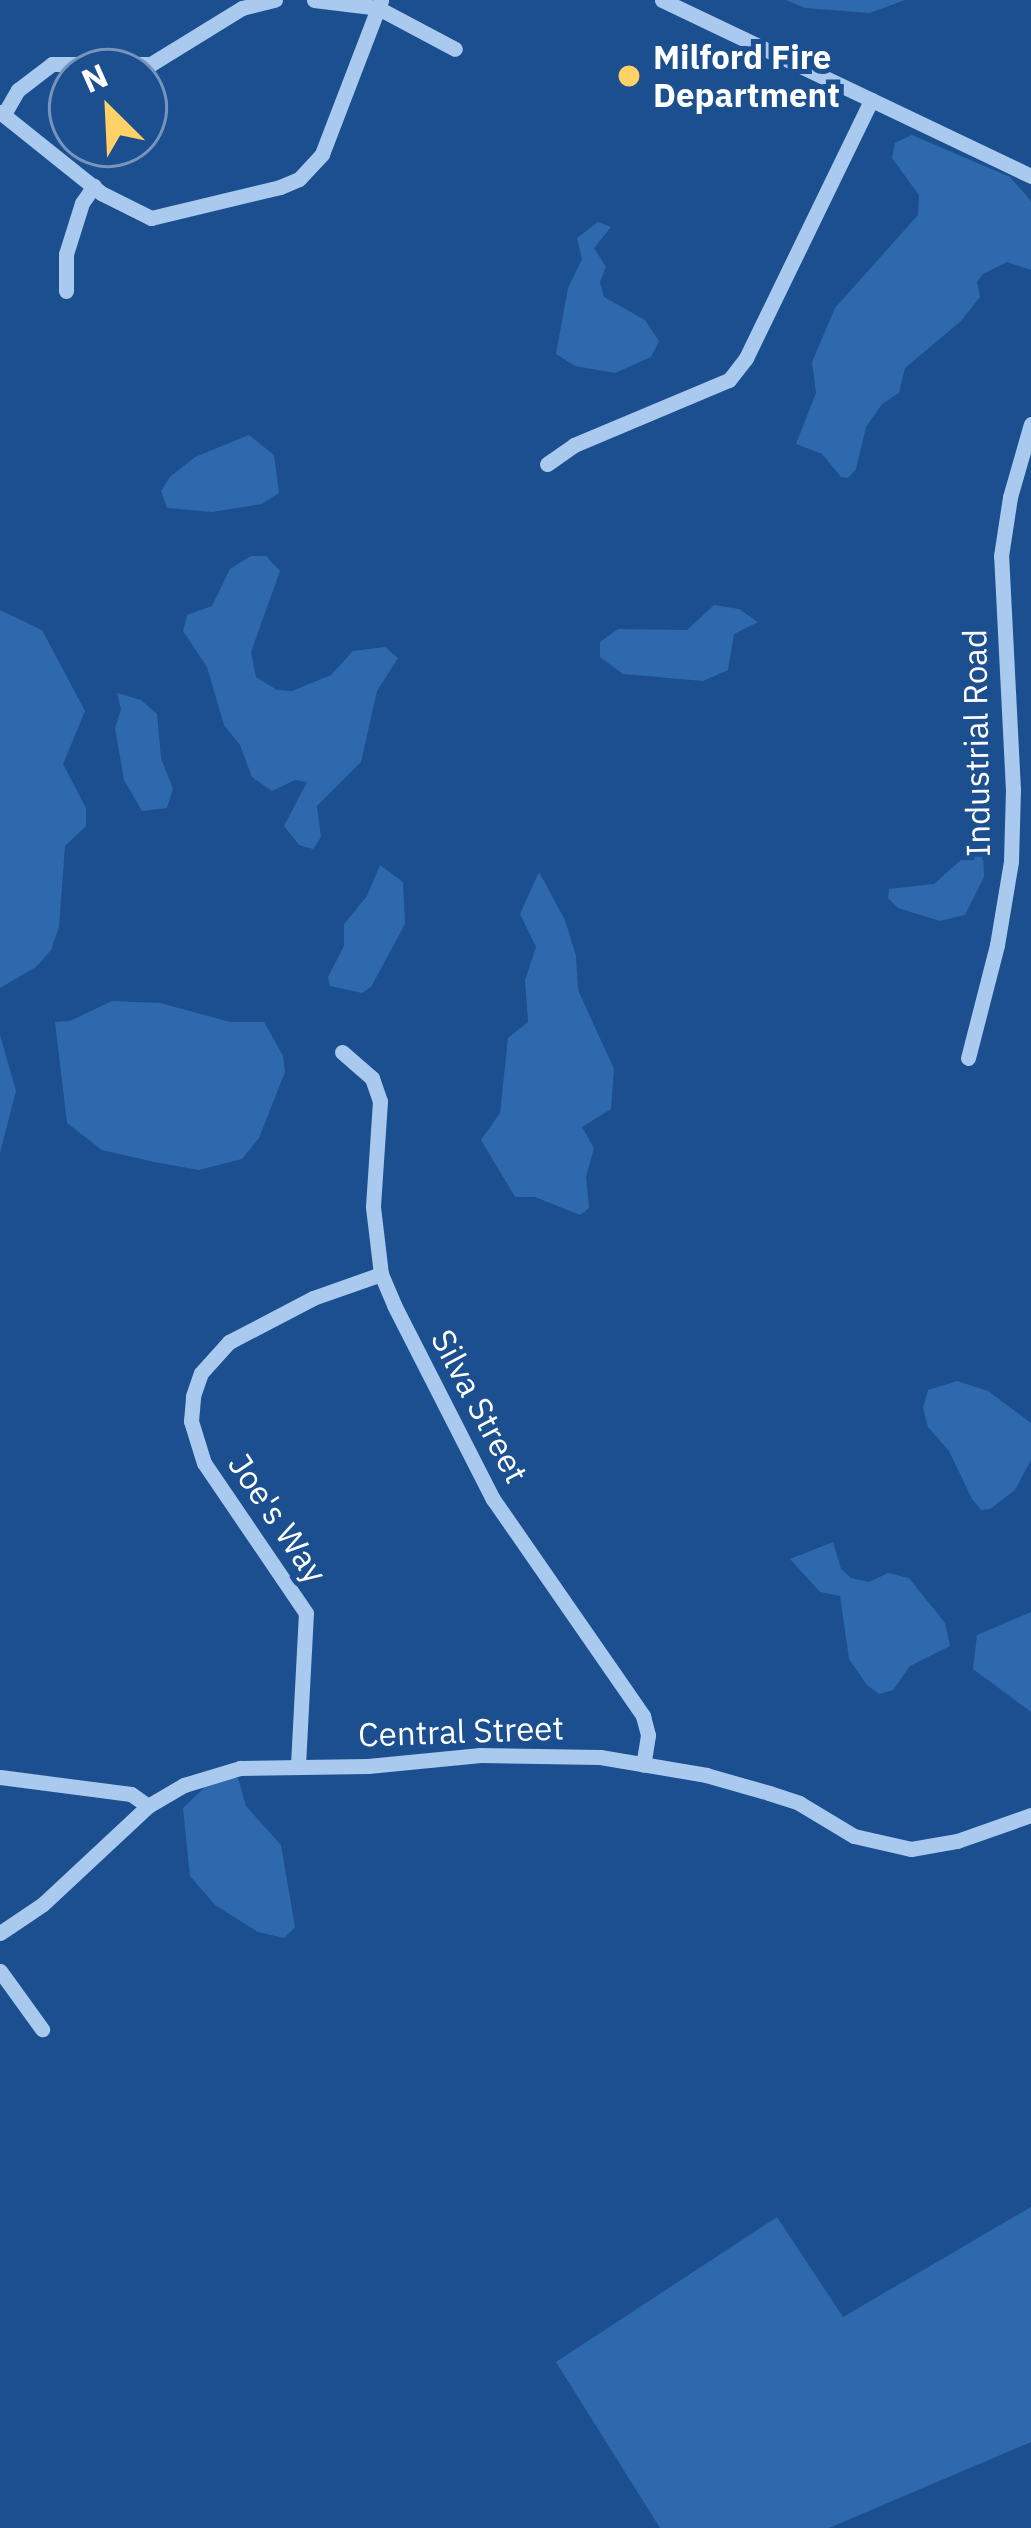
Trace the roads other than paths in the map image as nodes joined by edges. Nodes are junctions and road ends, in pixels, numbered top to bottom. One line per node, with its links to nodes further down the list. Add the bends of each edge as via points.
1 (275, 0): 7 (street, via 242,8 151,64 52,64)
2 (314, 0): 4 (street)
3 (662, 0): 6 (street)
4 (380, 4): 5 (street); 9 (street, via 330,138 299,179 151,218)
5 (455, 49)
6 (871, 100): 8 (street); 12 (street, via 729,380)
7 (2, 113): 9 (street)
8 (1031, 176)
9 (94, 186): 10 (street, via 70,240)
10 (66, 291)
11 (1031, 424): 14 (street, Industrial Road, via 1001,556 1011,861)
12 (547, 464)
13 (342, 1052): 15 (street, Silva Street, via 372,1078 380,1101 373,1207)
14 (968, 1058)
15 (381, 1274): 16 (street, Joe's Way, via 229,1342 200,1373 193,1396 191,1421 204,1463 306,1613); 17 (street, Silva Street, via 471,1462 643,1716)
16 (298, 1765): 17 (street, Central Street, via 480,1755); 19 (street, Central Street, via 209,1776)
17 (643, 1765): 20 (street, Central Street, via 769,1793 854,1836 911,1849)
18 (0, 1777): 19 (street, via 130,1795)
19 (148, 1806): 21 (street, Central Street)
20 (1031, 1815)
21 (0, 1933)
22 (0, 1971): 23 (street)
23 (42, 2029)

